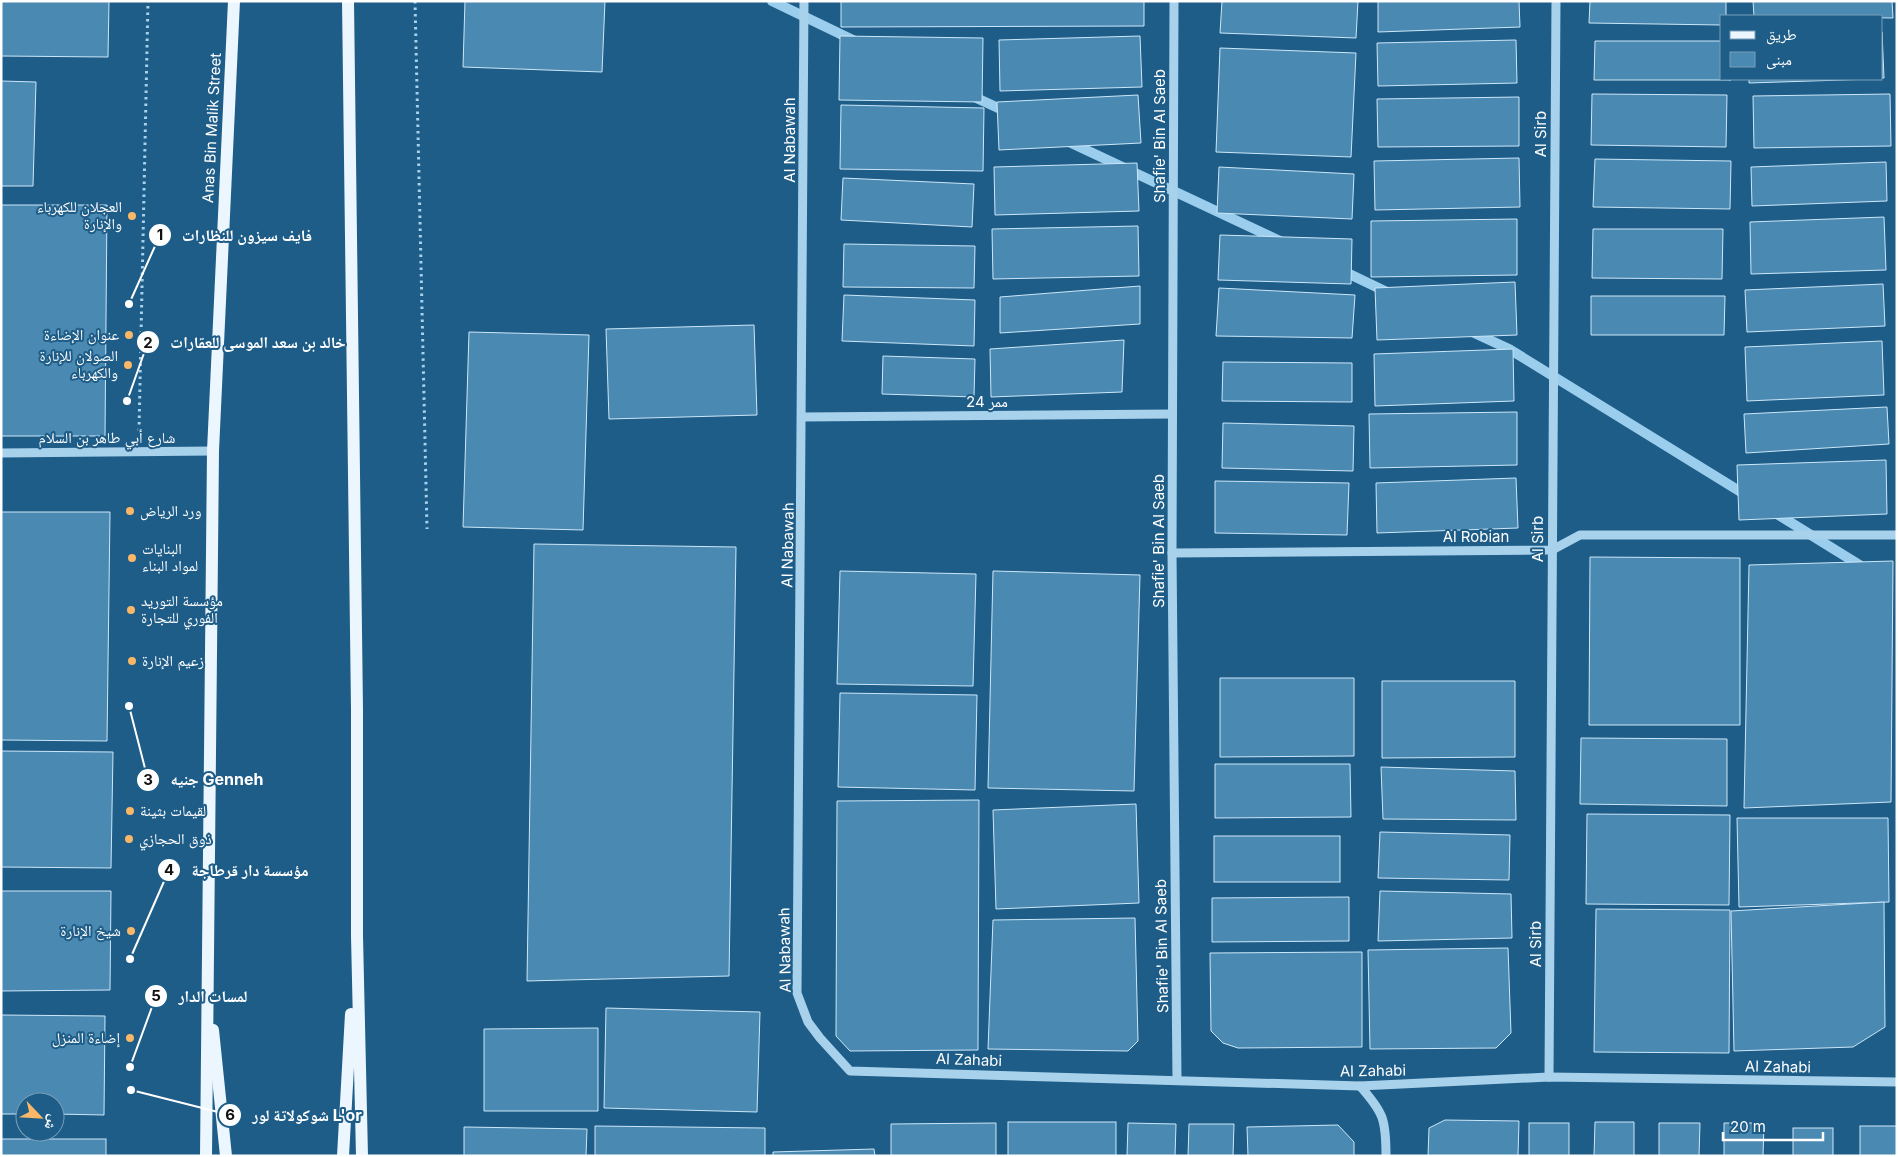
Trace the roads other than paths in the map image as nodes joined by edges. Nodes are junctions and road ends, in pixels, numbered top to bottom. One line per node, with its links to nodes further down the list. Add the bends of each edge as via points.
1 (234, 1): 8 (main road, Anas Bin Malik Street)
2 (348, 1): 13 (main road)
3 (804, 1): 7 (street, Al Nabawah)
4 (1174, 1): 6 (street, Shafie' Bin Al Saeb)
5 (1556, 1): 11 (street, Al Sirb)
6 (1172, 414): 7 (street, ممر 24); 12 (street, Shafie' Bin Al Saeb)
7 (803, 417): 15 (street, Al Nabawah, via 797,993 808,1022)
8 (213, 451): 9 (street, شارع أبي طاهر بن السلام); 14 (main road, Anas Bin Malik Street)
9 (1, 453)
10 (1897, 535): 11 (street, Al Robian, via 1580,535)
11 (1552, 550): 12 (street, Al Robian); 16 (street, Al Sirb)
12 (1172, 554): 17 (street, Shafie' Bin Al Saeb)
13 (357, 936): 22 (main road); 23 (main road)
14 (206, 968): 20 (main road, Anas Bin Malik Street); 21 (main road)
15 (850, 1070): 17 (street, Al Zahabi)
16 (1549, 1077): 18 (street, Al Zahabi); 19 (street, Al Zahabi)
17 (1177, 1080): 19 (street, Al Zahabi)
18 (1897, 1082)
19 (1360, 1086): 24 (street, via 1376,1104 1386,1124)
20 (206, 1156)
21 (226, 1156)
22 (343, 1156)
23 (362, 1156)
24 (1386, 1156)

